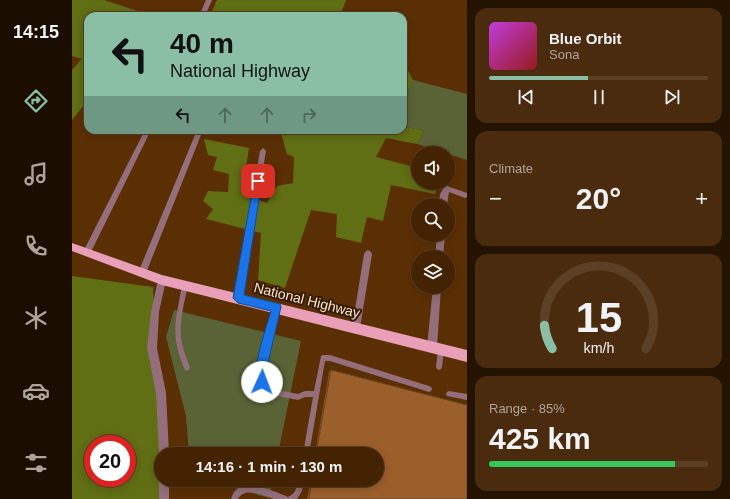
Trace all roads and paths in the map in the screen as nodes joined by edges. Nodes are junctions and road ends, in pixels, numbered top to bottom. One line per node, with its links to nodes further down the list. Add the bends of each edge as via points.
1 (209, 0): 2 (street)
2 (204, 12)
3 (146, 134): 9 (street)
4 (198, 134): 11 (street)
5 (263, 151): 15 (street)
6 (465, 196): 7 (street, via 447,189)
7 (444, 198)
8 (72, 247): 9 (main road, National Highway)
9 (87, 252): 11 (main road, National Highway)
10 (368, 254): 17 (street)
11 (142, 273): 12 (main road, National Highway)
12 (162, 280): 13 (main road, National Highway); 26 (street, via 155,312 152,348 161,393)
13 (185, 285): 15 (main road, National Highway); 21 (lane, via 177,327 179,350)
14 (437, 294): 18 (street)
15 (238, 298): 16 (main road, National Highway)
16 (276, 307): 17 (main road, National Highway); 23 (lane, via 261,371 262,382 266,388 298,398 305,394)
17 (356, 328): 18 (main road, National Highway)
18 (436, 348): 19 (main road, National Highway); 20 (lane)
19 (467, 356)
20 (439, 367)
21 (187, 368)
22 (429, 389): 23 (lane, via 323,358)
23 (317, 394): 27 (lane)
24 (449, 394): 25 (lane)
25 (467, 398)
26 (164, 447)
27 (307, 447)
28 (164, 487): 31 (street)
29 (300, 487): 34 (lane, via 294,498)
30 (267, 497): 32 (lane, via 249,489 241,490); 33 (lane)
31 (164, 499)
32 (234, 499)
33 (285, 499)
34 (290, 499)

